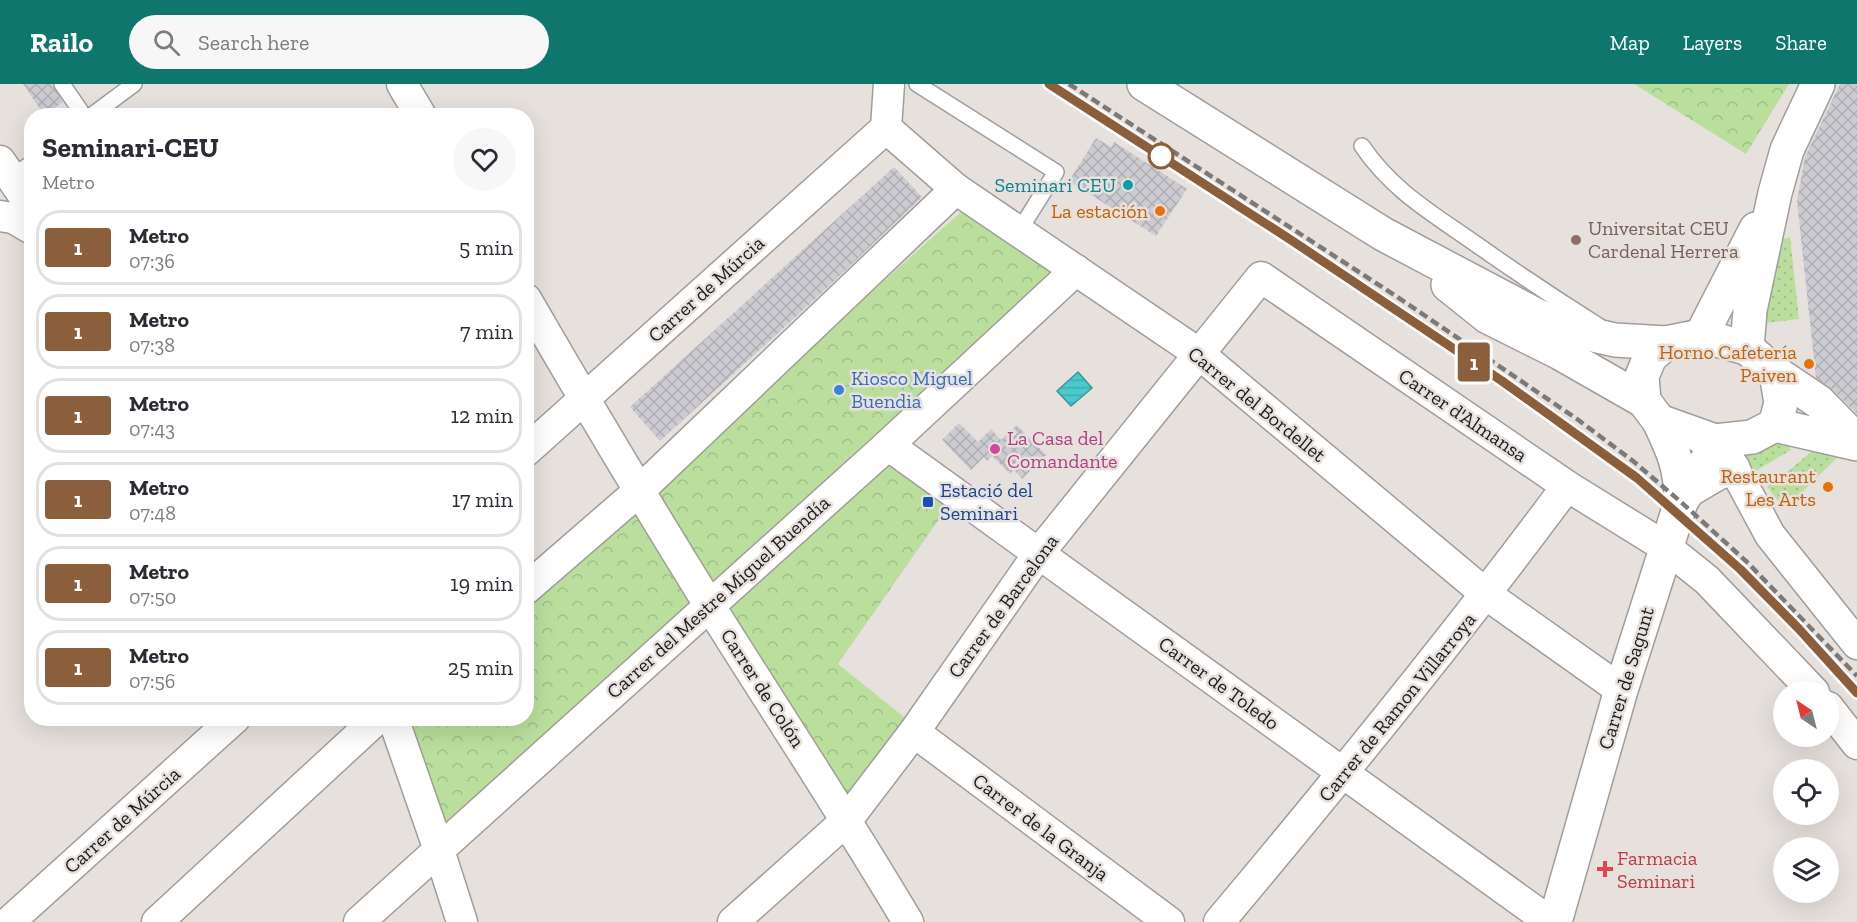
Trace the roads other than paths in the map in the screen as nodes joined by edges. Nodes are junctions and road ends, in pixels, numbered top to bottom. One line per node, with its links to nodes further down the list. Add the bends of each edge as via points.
1 (62, 84): 8 (lane)
2 (134, 84): 9 (lane)
3 (402, 84): 10 (street)
4 (889, 84): 11 (street)
5 (917, 84): 19 (lane, via 1056,172)
6 (1144, 84): 20 (street)
7 (1818, 84): 16 (street, via 1787,150)
8 (79, 108)
9 (102, 108)
10 (416, 108)
11 (886, 128): 14 (street, Carrer del Bordellet); 31 (street, Carrer de Múrcia)
12 (1362, 146): 26 (lane, via 1377,168 1405,195 1607,331)
13 (14, 167): 15 (street)
14 (956, 189): 19 (street, Carrer del Bordellet); 40 (street)
15 (24, 190)
16 (1775, 193): 25 (street); 28 (street, via 1750,310)
17 (0, 216): 18 (street)
18 (24, 224)
19 (1019, 231): 21 (street, Carrer del Bordellet)
20 (1383, 234): 24 (street); 26 (street, via 1536,315 1575,331)
21 (1076, 270): 29 (street, Carrer del Bordellet); 36 (street, Carrer del Mestre Miguel Buendía)
22 (1261, 278): 29 (street, Carrer de Barcelona); 39 (street, Carrer d'Almansa)
23 (534, 313): 31 (street, Carrer de Colón)
24 (1488, 317): 32 (street, via 1560,353); 38 (street)
25 (1701, 336): 27 (street); 28 (street)
26 (1614, 340): 27 (street)
27 (1666, 343): 32 (street, via 1650,357 1642,376)
28 (1747, 348): 30 (street)
29 (1198, 353): 43 (street, Carrer de Barcelona); 45 (street, Carrer del Bordellet)
30 (1776, 373): 33 (street, via 1781,403); 34 (street, via 1819,402)
31 (584, 398): 35 (street, Carrer de Múrcia); 40 (street, Carrer de Colón)
32 (1651, 411): 37 (street); 38 (street)
33 (1775, 425): 34 (street); 37 (street)
34 (1857, 442)
35 (534, 444)
36 (888, 445): 43 (street, Carrer de Toledo); 46 (street, Carrer del Mestre Miguel Buendía)
37 (1722, 450): 41 (street, Carrer de Sagunt, via 1707,460); 47 (street, via 1770,535)
38 (1673, 452): 41 (street)
39 (1567, 486): 42 (street, Carrer d'Almansa); 45 (street, Carrer de Ramon Villarroya)
40 (639, 491): 44 (street); 46 (street, Carrer de Colón)
41 (1685, 496): 42 (street, Carrer de Sagunt)
42 (1667, 548): 48 (street, Carrer d'Almansa, via 1707,580); 49 (street, Carrer de Sagunt)
43 (1039, 553): 54 (street, Carrer de Barcelona); 56 (street, Carrer de Toledo)
44 (534, 582)
45 (1487, 595): 49 (street, Carrer del Bordellet); 56 (street, Carrer de Ramon Villarroya)
46 (709, 605): 57 (street, Carrer de Colón); 58 (street, Carrer del Mestre Miguel Buendía)
47 (1857, 644)
48 (1803, 681)
49 (1621, 690): 67 (street, Carrer de Sagunt)
50 (1839, 721): 55 (street)
51 (227, 726): 59 (street, Carrer de Múrcia)
52 (369, 726): 60 (street)
53 (396, 726): 58 (street)
54 (914, 732): 57 (street, Carrer de Barcelona); 65 (street, Carrer de la Granja)
55 (1857, 744)
56 (1344, 773): 66 (street, Carrer de Ramon Villarroya); 67 (street, Carrer de Toledo)
57 (847, 819): 63 (street, Carrer de Barcelona); 64 (street, Carrer de Colón)
58 (439, 850): 61 (street, Carrer del Mestre Miguel Buendía); 62 (street)
59 (9, 922)
60 (157, 922)
61 (359, 922)
62 (462, 922)
63 (733, 922)
64 (908, 922)
65 (1169, 922)
66 (1219, 922)
67 (1553, 922)

